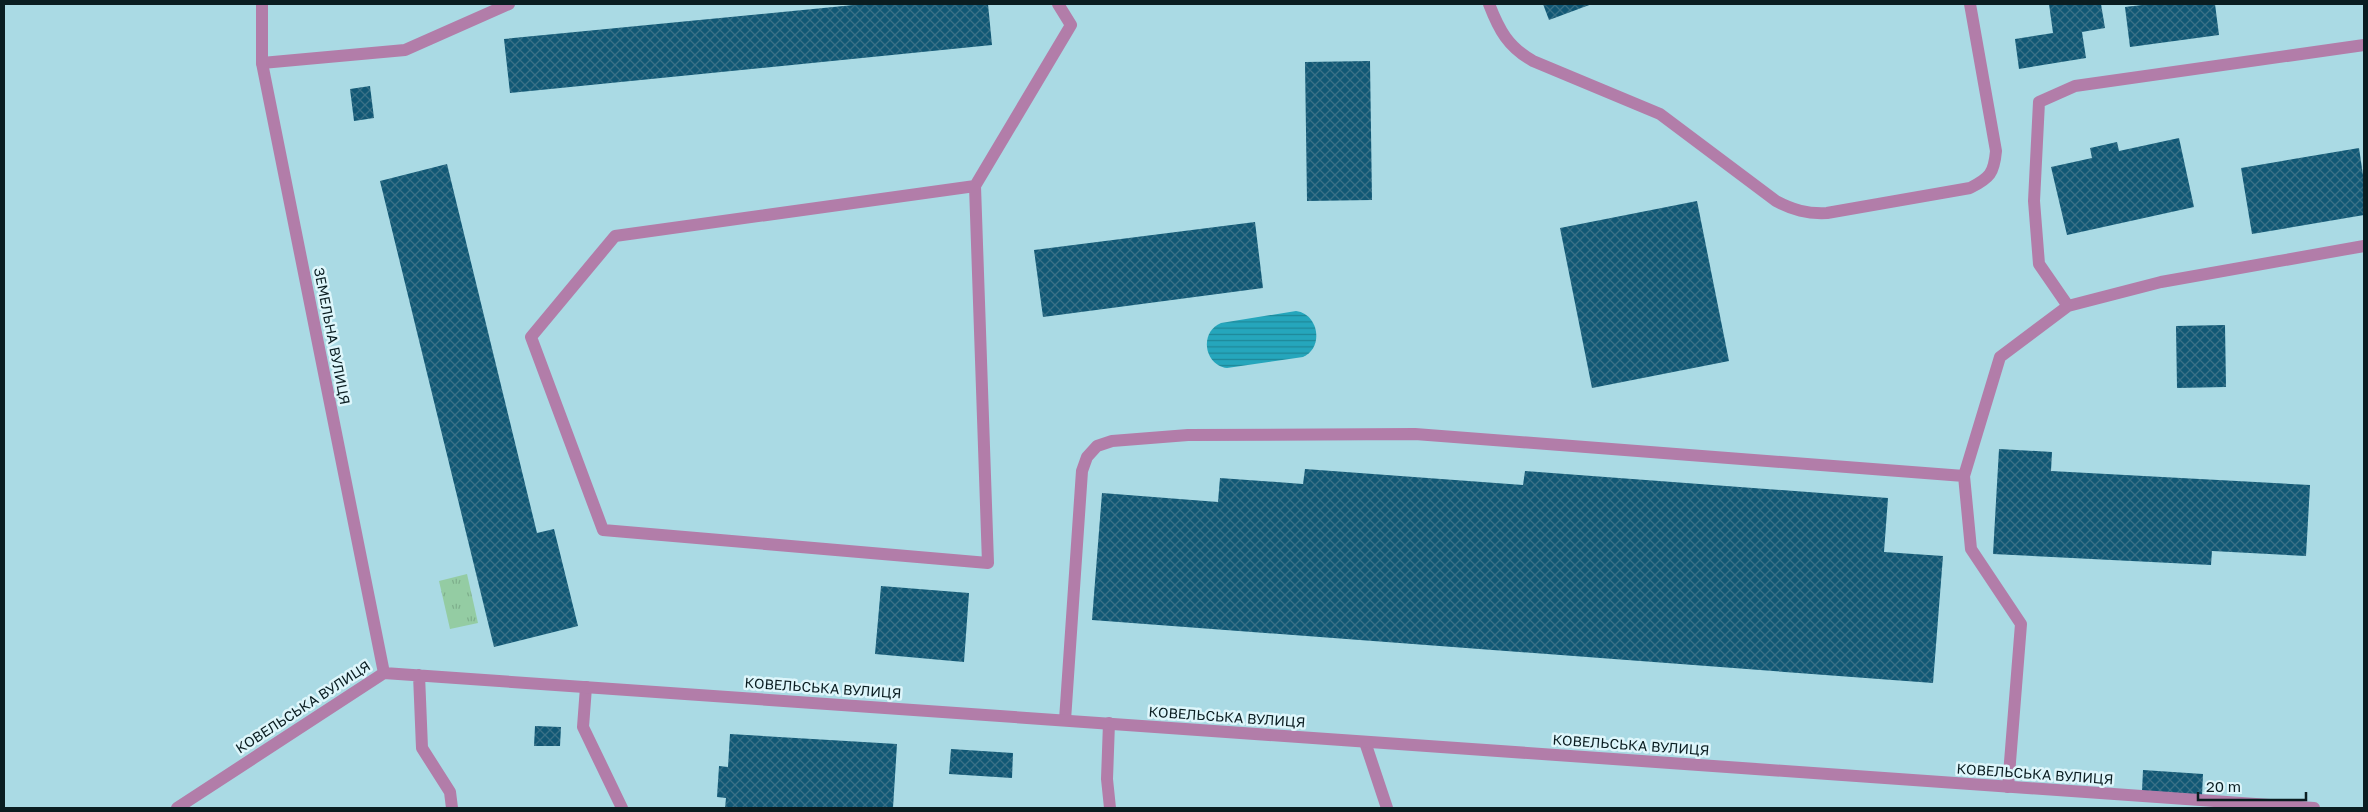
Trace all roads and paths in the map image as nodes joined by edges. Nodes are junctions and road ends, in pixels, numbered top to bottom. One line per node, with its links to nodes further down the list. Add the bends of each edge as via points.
1 (262, 4): 7 (street, ЗЕМЕЛЬНА ВУЛИЦЯ)
2 (509, 4): 7 (street, via 405,50)
3 (1058, 4): 8 (street, via 1071,25)
4 (1489, 4): 5 (street, via 1505,40 1517,52 1660,114 1776,201 1809,214 1970,188 1985,181 1995,167 1996,151)
5 (1970, 4)
6 (2364, 45): 10 (street, via 2075,86 2039,102 2034,201 2038,264)
7 (262, 63): 12 (street, ЗЕМЕЛЬНА ВУЛИЦЯ)
8 (975, 186): 8 (street, via 988,563 603,530 531,337 615,236)
9 (2364, 246): 10 (street, via 2161,282)
10 (2068, 306): 11 (street, via 2000,357)
11 (1964, 476): 15 (street, via 1415,434 1188,434 1112,441 1097,446 1086,457 1082,471); 18 (street, via 1970,549 2022,624)
12 (384, 673): 13 (street, КОВЕЛЬСЬКА ВУЛИЦЯ); 19 (street, КОВЕЛЬСЬКА ВУЛИЦЯ)
13 (418, 675): 14 (street, КОВЕЛЬСЬКА ВУЛИЦЯ); 20 (street, via 422,748 450,792)
14 (586, 687): 15 (street, КОВЕЛЬСЬКА ВУЛИЦЯ); 21 (street, via 583,726)
15 (1065, 720): 16 (street, КОВЕЛЬСЬКА ВУЛИЦЯ)
16 (1109, 723): 17 (street, КОВЕЛЬСЬКА ВУЛИЦЯ); 22 (street, via 1107,779)
17 (1365, 742): 18 (street, КОВЕЛЬСЬКА ВУЛИЦЯ); 23 (street)
18 (2008, 787): 24 (street, КОВЕЛЬСЬКА ВУЛИЦЯ)
19 (177, 808)
20 (452, 808)
21 (622, 808)
22 (1110, 808)
23 (1387, 808)
24 (2314, 808)

